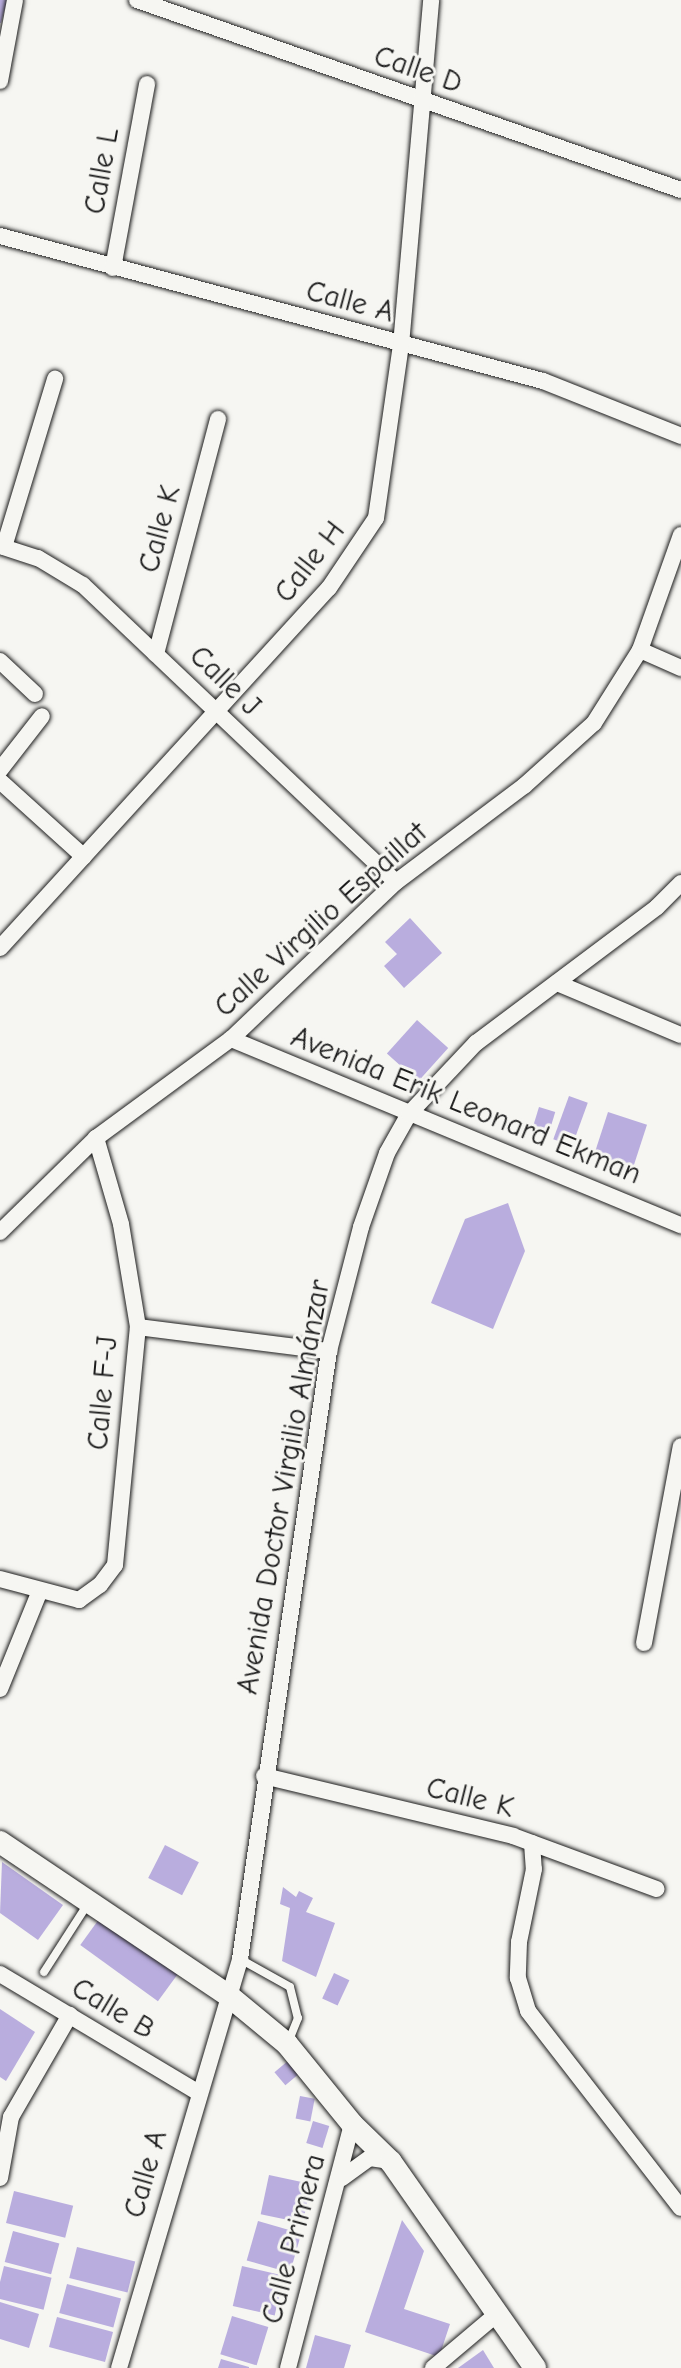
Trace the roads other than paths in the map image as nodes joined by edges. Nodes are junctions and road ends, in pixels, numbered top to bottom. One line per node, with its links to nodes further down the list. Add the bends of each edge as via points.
1 (15, 0): 4 (street)
2 (137, 0): 6 (street, Calle D)
3 (431, 0): 6 (street, Calle H)
4 (0, 81)
5 (147, 84): 9 (street, Calle L)
6 (421, 101): 7 (street, Calle D); 10 (street, Calle H)
7 (681, 190)
8 (0, 236): 9 (street, Calle A)
9 (113, 268): 10 (street, Calle A)
10 (401, 345): 13 (street, Calle A, via 543,381); 21 (street, Calle H, via 376,518 329,588)
11 (55, 379): 15 (street)
12 (218, 419): 17 (street, Calle K)
13 (681, 436)
14 (681, 535): 16 (street, Calle Virgilio Espaillat)
15 (2, 546): 17 (street, Calle J, via 61,569)
16 (640, 650): 19 (street); 26 (street, Calle Virgilio Espaillat, via 594,723 524,786)
17 (156, 654): 21 (street, Calle J)
18 (0, 661): 20 (street)
19 (681, 668)
20 (35, 694)
21 (218, 714): 25 (street, Calle H); 26 (street, Calle J)
22 (42, 716): 23 (street)
23 (0, 770)
24 (0, 781): 25 (street)
25 (84, 857): 28 (street, Calle H)
26 (396, 882): 31 (street, Calle Virgilio Espaillat)
27 (681, 883): 29 (street, Avenida Doctor Virgilio Almánzar)
28 (0, 948)
29 (557, 983): 30 (street); 32 (street, Avenida Doctor Virgilio Almánzar, via 476,1043)
30 (681, 1035)
31 (231, 1039): 32 (street, Avenida Erik Leonard Ekman); 33 (street, Calle Virgilio Espaillat)
32 (409, 1114): 34 (street, Avenida Erik Leonard Ekman); 37 (street, Avenida Doctor Virgilio Almánzar, via 387,1153 361,1227)
33 (96, 1138): 35 (street, Calle Virgilio Espaillat); 36 (street, Calle F-J, via 121,1224)
34 (681, 1225)
35 (0, 1232)
36 (138, 1327): 37 (street); 40 (street, Calle F-J, via 115,1565 79,1600)
37 (329, 1351): 43 (street, Avenida Doctor Virgilio Almánzar)
38 (681, 1446): 41 (street)
39 (0, 1579): 40 (street)
40 (39, 1593): 42 (street)
41 (644, 1643)
42 (0, 1689)
43 (264, 1776): 45 (street, Calle K); 48 (street, Avenida Doctor Virgilio Almánzar)
44 (0, 1842): 47 (main road)
45 (532, 1843): 46 (street, Calle K); 59 (street, via 534,1869 518,1954 518,1978 528,2011)
46 (656, 1889)
47 (89, 1902): 49 (lane); 51 (main road)
48 (240, 1959): 51 (street, Avenida Doctor Virgilio Almánzar); 53 (lane, via 290,1987 298,2018)
49 (44, 1972)
50 (0, 1974): 52 (street, Calle B)
51 (229, 1996): 53 (main road); 54 (street, Calle A)
52 (70, 2015): 54 (street, Calle B); 57 (street, via 11,2117)
53 (287, 2044): 55 (main road)
54 (197, 2092): 61 (street, Calle A)
55 (352, 2124): 56 (main road); 58 (street, Calle Primera)
56 (391, 2162): 58 (street, via 370,2158); 60 (main road)
57 (0, 2178)
58 (342, 2178): 62 (street, Calle Primera)
59 (681, 2208)
60 (497, 2314): 63 (street); 64 (main road)
61 (119, 2368)
62 (288, 2368)
63 (433, 2368)
64 (535, 2368)

